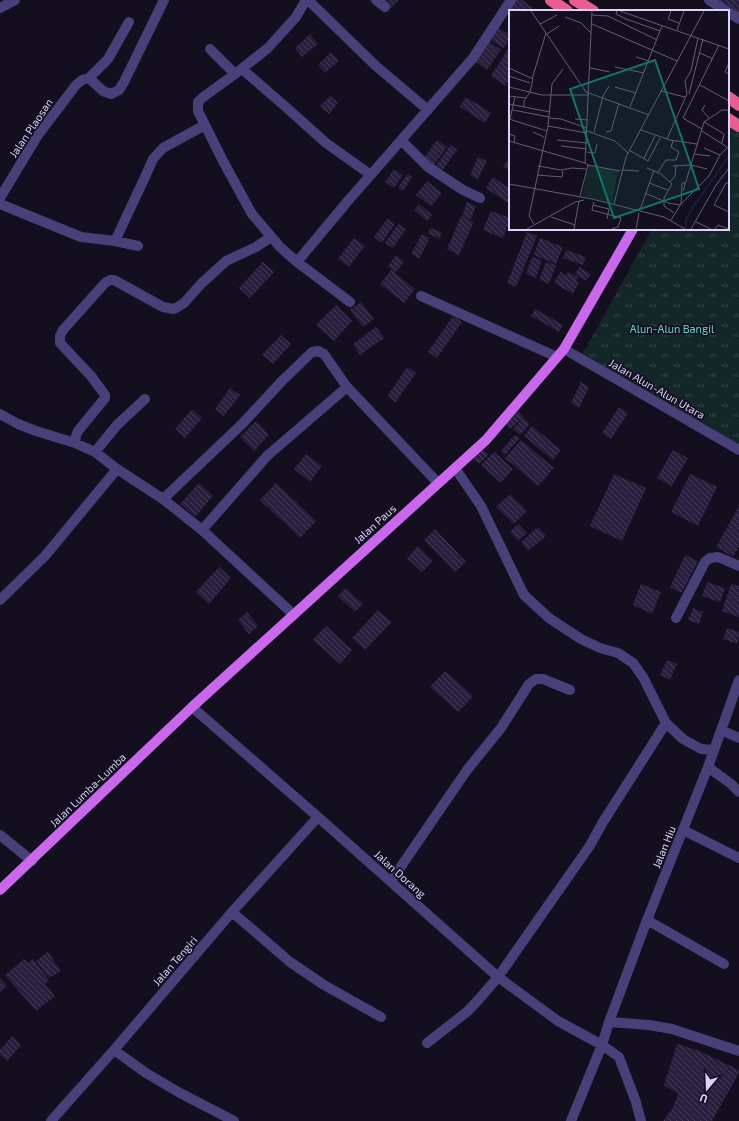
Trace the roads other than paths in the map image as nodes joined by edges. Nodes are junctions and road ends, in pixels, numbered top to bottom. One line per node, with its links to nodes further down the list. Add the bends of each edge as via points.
1 (15, 0): 10 (street)
2 (164, 0): 19 (street, via 119,90 107,93)
3 (307, 0): 18 (street, via 282,34); 22 (street, via 376,66)
4 (376, 0): 9 (street)
5 (511, 0): 22 (street, via 473,58)
6 (551, 0): 11 (highway)
7 (575, 0): 12 (highway)
8 (709, 0): 13 (street)
9 (385, 7)
10 (0, 8)
11 (566, 10)
12 (591, 10)
13 (724, 10)
14 (729, 13): 15 (street)
15 (739, 19)
16 (129, 22): 19 (street, Jalan Plaosan, via 108,58)
17 (210, 49): 18 (street)
18 (239, 71): 24 (street, via 198,102 198,111); 27 (street, via 287,108 326,143)
19 (89, 78): 28 (street, Jalan Plaosan, via 76,85 43,129)
20 (729, 98): 21 (highway)
21 (739, 105)
22 (428, 110): 26 (street)
23 (729, 120): 25 (highway)
24 (205, 125): 32 (street, via 252,214); 33 (street, via 163,148 153,158)
25 (739, 126)
26 (400, 140): 27 (street); 29 (street, via 428,167)
27 (371, 174): 35 (street)
28 (0, 198)
29 (480, 198)
30 (0, 204): 33 (street, via 81,237)
31 (632, 230): 38 (main road, Jalan Paus)
32 (271, 237): 35 (street); 43 (street, via 226,261 184,303 173,309 163,307 114,280 105,283 60,336 60,343 105,395 78,431)
33 (115, 241): 34 (street)
34 (138, 246)
35 (297, 262): 37 (street)
36 (422, 296): 39 (street)
37 (350, 302)
38 (564, 349): 39 (main road, Jalan Paus); 44 (street, Jalan Alun-Alun Utara)
39 (557, 357): 46 (main road, Jalan Paus, via 486,440)
40 (347, 387): 48 (street); 49 (street, via 324,354 312,352 243,423); 50 (street, via 267,456)
41 (145, 399): 45 (street, via 117,425)
42 (0, 414): 43 (street, via 36,431)
43 (75, 443): 45 (street)
44 (739, 450)
45 (95, 452): 47 (street)
46 (455, 468): 48 (main road, Jalan Paus); 58 (street, via 481,506 524,595 549,618 575,635 600,648 618,653 633,663 643,677)
47 (117, 469): 49 (street); 52 (street, via 45,556)
48 (438, 483): 53 (main road, Jalan Paus)
49 (163, 499): 50 (street)
50 (202, 530): 53 (street)
51 (739, 566): 54 (street, via 718,558 710,558 705,562)
52 (0, 600)
53 (293, 614): 57 (main road, Jalan Paus)
54 (676, 618)
55 (739, 680): 59 (street, Jalan Hiu)
56 (570, 690): 69 (street, via 543,679 536,679 529,684 501,728 467,770)
57 (192, 707): 64 (street, Jalan Dorang); 68 (main road, Jalan Lumba-Lumba)
58 (666, 724): 61 (street, via 683,739 701,749); 74 (street, via 589,847)
59 (721, 730): 60 (street); 61 (street, Jalan Hiu)
60 (739, 738)
61 (714, 750): 62 (street, Jalan Hiu)
62 (708, 768): 63 (street); 65 (street, Jalan Hiu)
63 (739, 792)
64 (318, 817): 69 (street, Jalan Dorang); 71 (street, Jalan Tengiri)
65 (683, 830): 67 (street); 72 (street, Jalan Hiu)
66 (0, 835): 68 (street)
67 (739, 858)
68 (32, 860): 70 (main road, Jalan Lumba-Lumba)
69 (390, 881): 74 (street, Jalan Dorang)
70 (0, 890)
71 (232, 912): 75 (street, via 290,962 324,985); 79 (street, Jalan Tengiri)
72 (647, 920): 73 (street); 76 (street, Jalan Hiu)
73 (724, 964)
74 (498, 977): 77 (street, via 468,1011); 78 (street, Jalan Dorang, via 558,1021)
75 (381, 1017)
76 (609, 1022): 78 (street, Jalan Hiu); 80 (street, via 672,1029)
77 (427, 1042)
78 (602, 1045): 83 (street, Jalan Hiu); 84 (street, Jalan Dorang, via 618,1057)
79 (114, 1050): 81 (street, Jalan Tengiri); 82 (street, via 180,1094)
80 (739, 1051)
81 (51, 1121)
82 (234, 1121)
83 (571, 1121)
84 (641, 1121)

